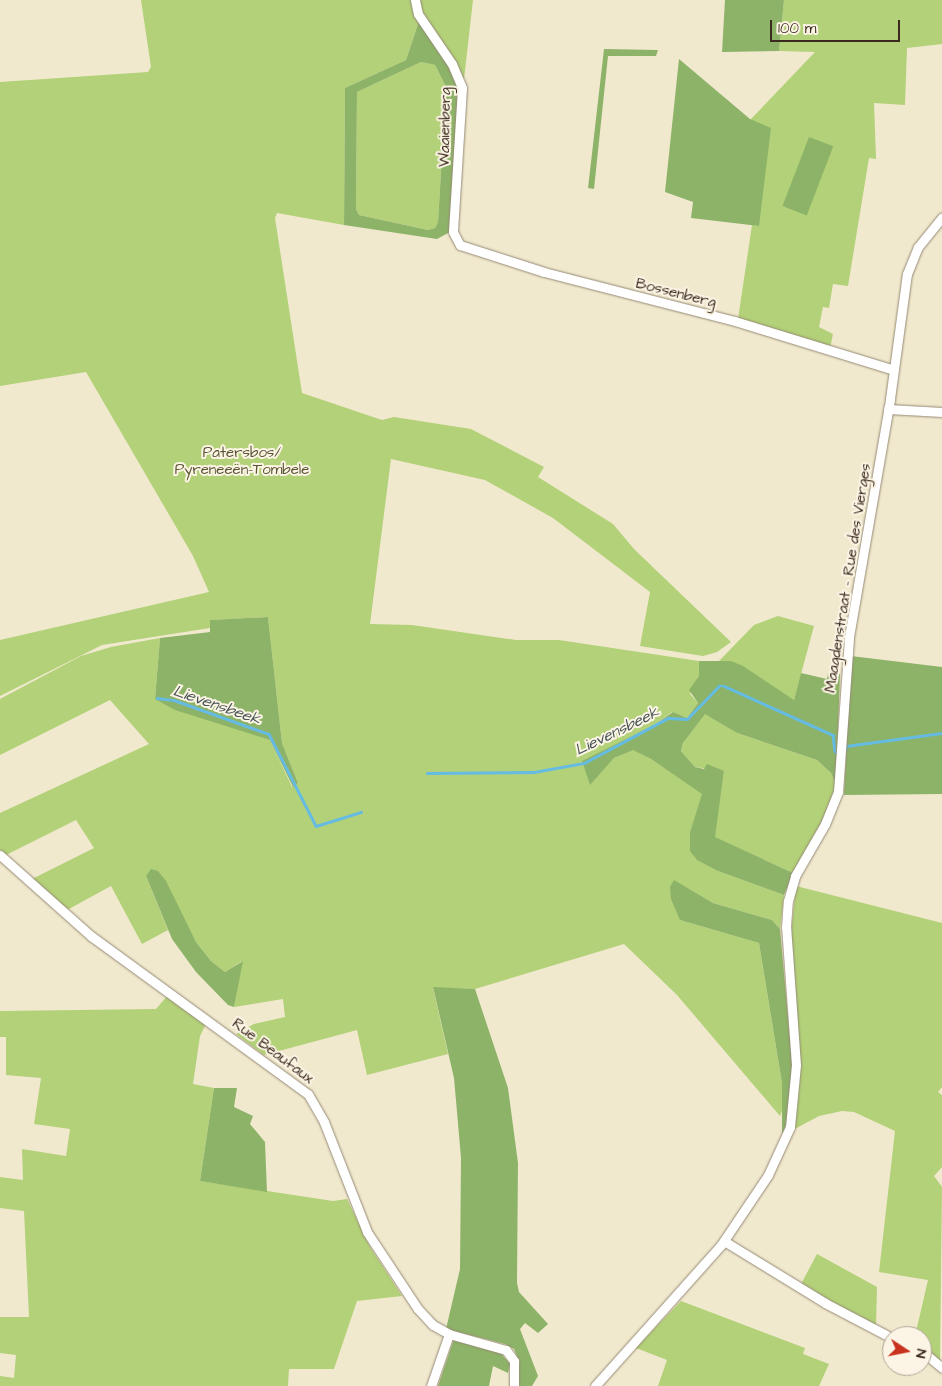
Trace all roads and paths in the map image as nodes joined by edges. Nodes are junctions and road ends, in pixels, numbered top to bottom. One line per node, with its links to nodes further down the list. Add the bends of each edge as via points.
1 (415, 0): 3 (street, Waaienberg, via 418,14 452,64 462,88)
2 (942, 217): 4 (street, Maagdenstraat - Rue des Vierges, via 928,231 910,263)
3 (454, 237): 4 (street, Bossenberg, via 465,247 500,259 735,321)
4 (894, 370): 5 (street, Maagdenstraat - Rue des Vierges)
5 (888, 409): 6 (street); 8 (street, Maagdenstraat - Rue des Vierges, via 849,637 838,792 825,824 795,876 788,901 786,928 796,1065 792,1117 768,1175)
6 (942, 412)
7 (0, 855): 10 (street, Rue Beaufaux, via 91,936 308,1094 324,1122 363,1223 374,1243 418,1310 432,1325)
8 (724, 1241): 9 (street); 15 (street, Maagdenstraat - Rue des Vierges)
9 (882, 1333)
10 (452, 1335): 13 (street); 14 (street, Rue Beaufaux, via 506,1350 512,1358)
11 (932, 1360): 12 (street)
12 (942, 1368)
13 (431, 1386)
14 (514, 1386)
15 (595, 1386)

